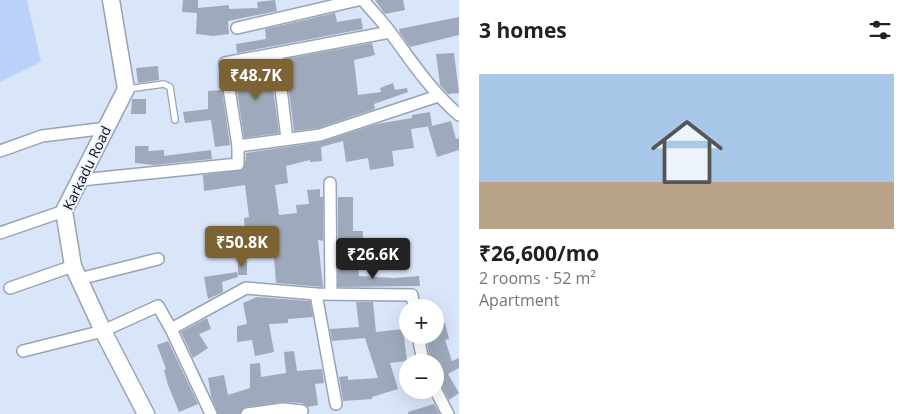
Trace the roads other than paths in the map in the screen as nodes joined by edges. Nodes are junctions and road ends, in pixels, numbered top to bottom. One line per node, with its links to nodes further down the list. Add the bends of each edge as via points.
1 (111, 0): 7 (street)
2 (358, 0): 4 (street)
3 (362, 0): 5 (street)
4 (237, 28)
5 (390, 32): 6 (street); 8 (street)
6 (277, 55): 12 (street); 13 (street, via 225,63)
7 (126, 89): 10 (lane, via 164,84 170,87); 11 (street, Karkadu Road)
8 (438, 96): 9 (street); 12 (street, via 320,135)
9 (459, 115)
10 (175, 120)
11 (107, 128): 14 (street, via 42,136); 15 (street, Karkadu Road)
12 (287, 139): 13 (street)
13 (238, 146): 15 (street, via 238,164)
14 (0, 151)
15 (81, 180): 17 (street, Karkadu Road)
16 (330, 183): 22 (street)
17 (64, 211): 18 (street); 20 (street, Karkadu Road)
18 (0, 233)
19 (158, 260): 20 (street)
20 (76, 272): 21 (street); 26 (street, Karkadu Road)
21 (10, 288)
22 (331, 293): 23 (street); 24 (street, via 412,295)
23 (316, 294): 25 (street, via 246,288); 29 (street)
24 (413, 299)
25 (171, 329): 26 (street, via 158,306); 32 (street)
26 (103, 331): 27 (street); 31 (street, Karkadu Road)
27 (23, 351)
28 (440, 399): 34 (street)
29 (336, 404)
30 (302, 411): 33 (street, via 283,409)
31 (146, 414)
32 (210, 414)
33 (247, 414)
34 (448, 414)

